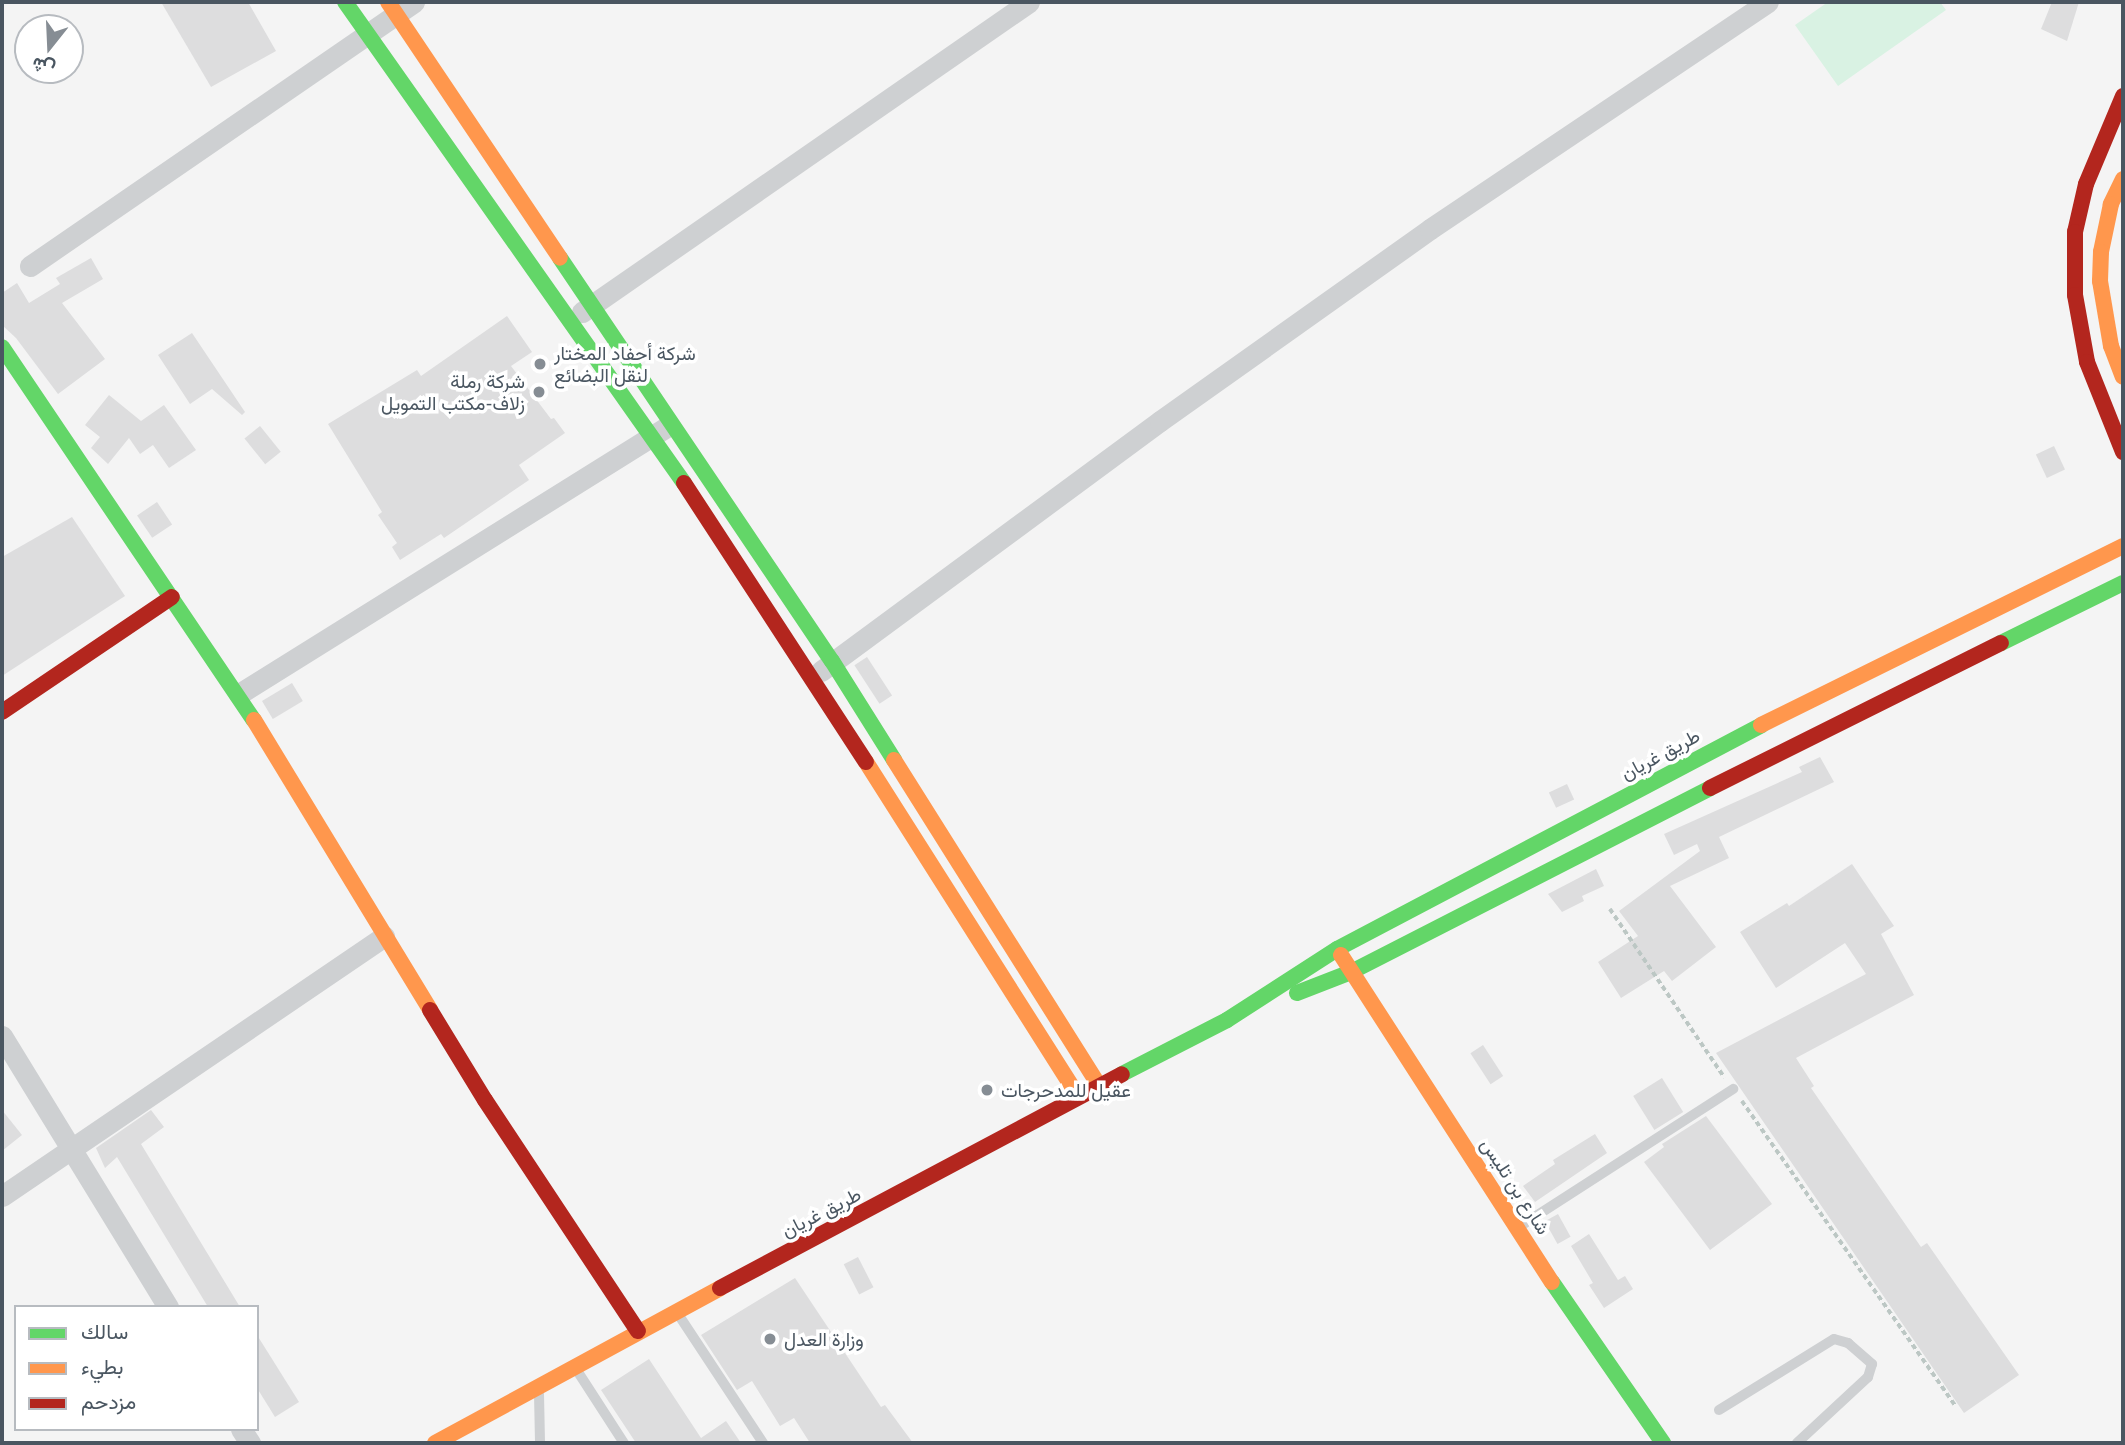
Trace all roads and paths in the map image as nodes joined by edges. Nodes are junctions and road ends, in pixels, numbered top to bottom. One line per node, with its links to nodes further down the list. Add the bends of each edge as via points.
1 (345, 2): 5 (main road)
2 (1029, 2): 9 (street)
3 (1768, 2): 19 (street, via 1419,237)
4 (399, 6): 5 (street); 9 (main road)
5 (367, 35): 8 (street); 10 (main road)
6 (2123, 96): 15 (main road, via 2085,184 2075,232 2075,295 2087,362)
7 (2123, 179): 12 (main road, via 2111,205 2100,281 2111,346)
8 (30, 266)
9 (593, 303): 10 (street); 13 (main road)
10 (571, 320): 14 (main road)
11 (2, 347): 18 (main road)
12 (2123, 377)
13 (673, 423): 14 (street); 19 (main road)
14 (653, 435): 20 (main road); 21 (street)
15 (2123, 452)
16 (2123, 546): 25 (main road, طريق غريان, via 1727,742)
17 (2123, 583): 26 (main road, طريق غريان)
18 (172, 597): 21 (main road); 22 (main road)
19 (832, 662): 20 (street); 29 (main road)
20 (812, 679): 31 (main road)
21 (239, 694): 24 (main road)
22 (2, 712)
23 (1610, 909): 30 (path)
24 (384, 936): 32 (street); 37 (main road, via 485,1100)
25 (1337, 949): 26 (main road, شارع بن تليس); 27 (main road, طريق غريان)
26 (1351, 972): 27 (main road, طريق غريان); 34 (main road, شارع بن تليس)
27 (1227, 1020): 29 (main road, طريق غريان)
28 (2, 1036): 32 (street)
29 (1099, 1086): 31 (main road, طريق غريان)
30 (1733, 1089): 34 (lane); 40 (path)
31 (1078, 1096): 36 (main road, طريق غريان)
32 (73, 1148): 33 (street); 35 (street)
33 (2, 1196)
34 (1519, 1227): 46 (main road, شارع بن تليس)
35 (167, 1305)
36 (677, 1311): 37 (main road, طريق غريان); 45 (lane)
37 (638, 1331): 38 (main road, طريق غريان)
38 (575, 1366): 39 (main road, طريق غريان); 44 (lane)
39 (539, 1385): 42 (main road, طريق غريان); 43 (lane)
40 (1956, 1407)
41 (1719, 1410): 47 (lane, via 1834,1339 1848,1343 1872,1364 1868,1377)
42 (435, 1443)
43 (540, 1443)
44 (624, 1443)
45 (763, 1443)
46 (1663, 1443)
47 (1797, 1443)

